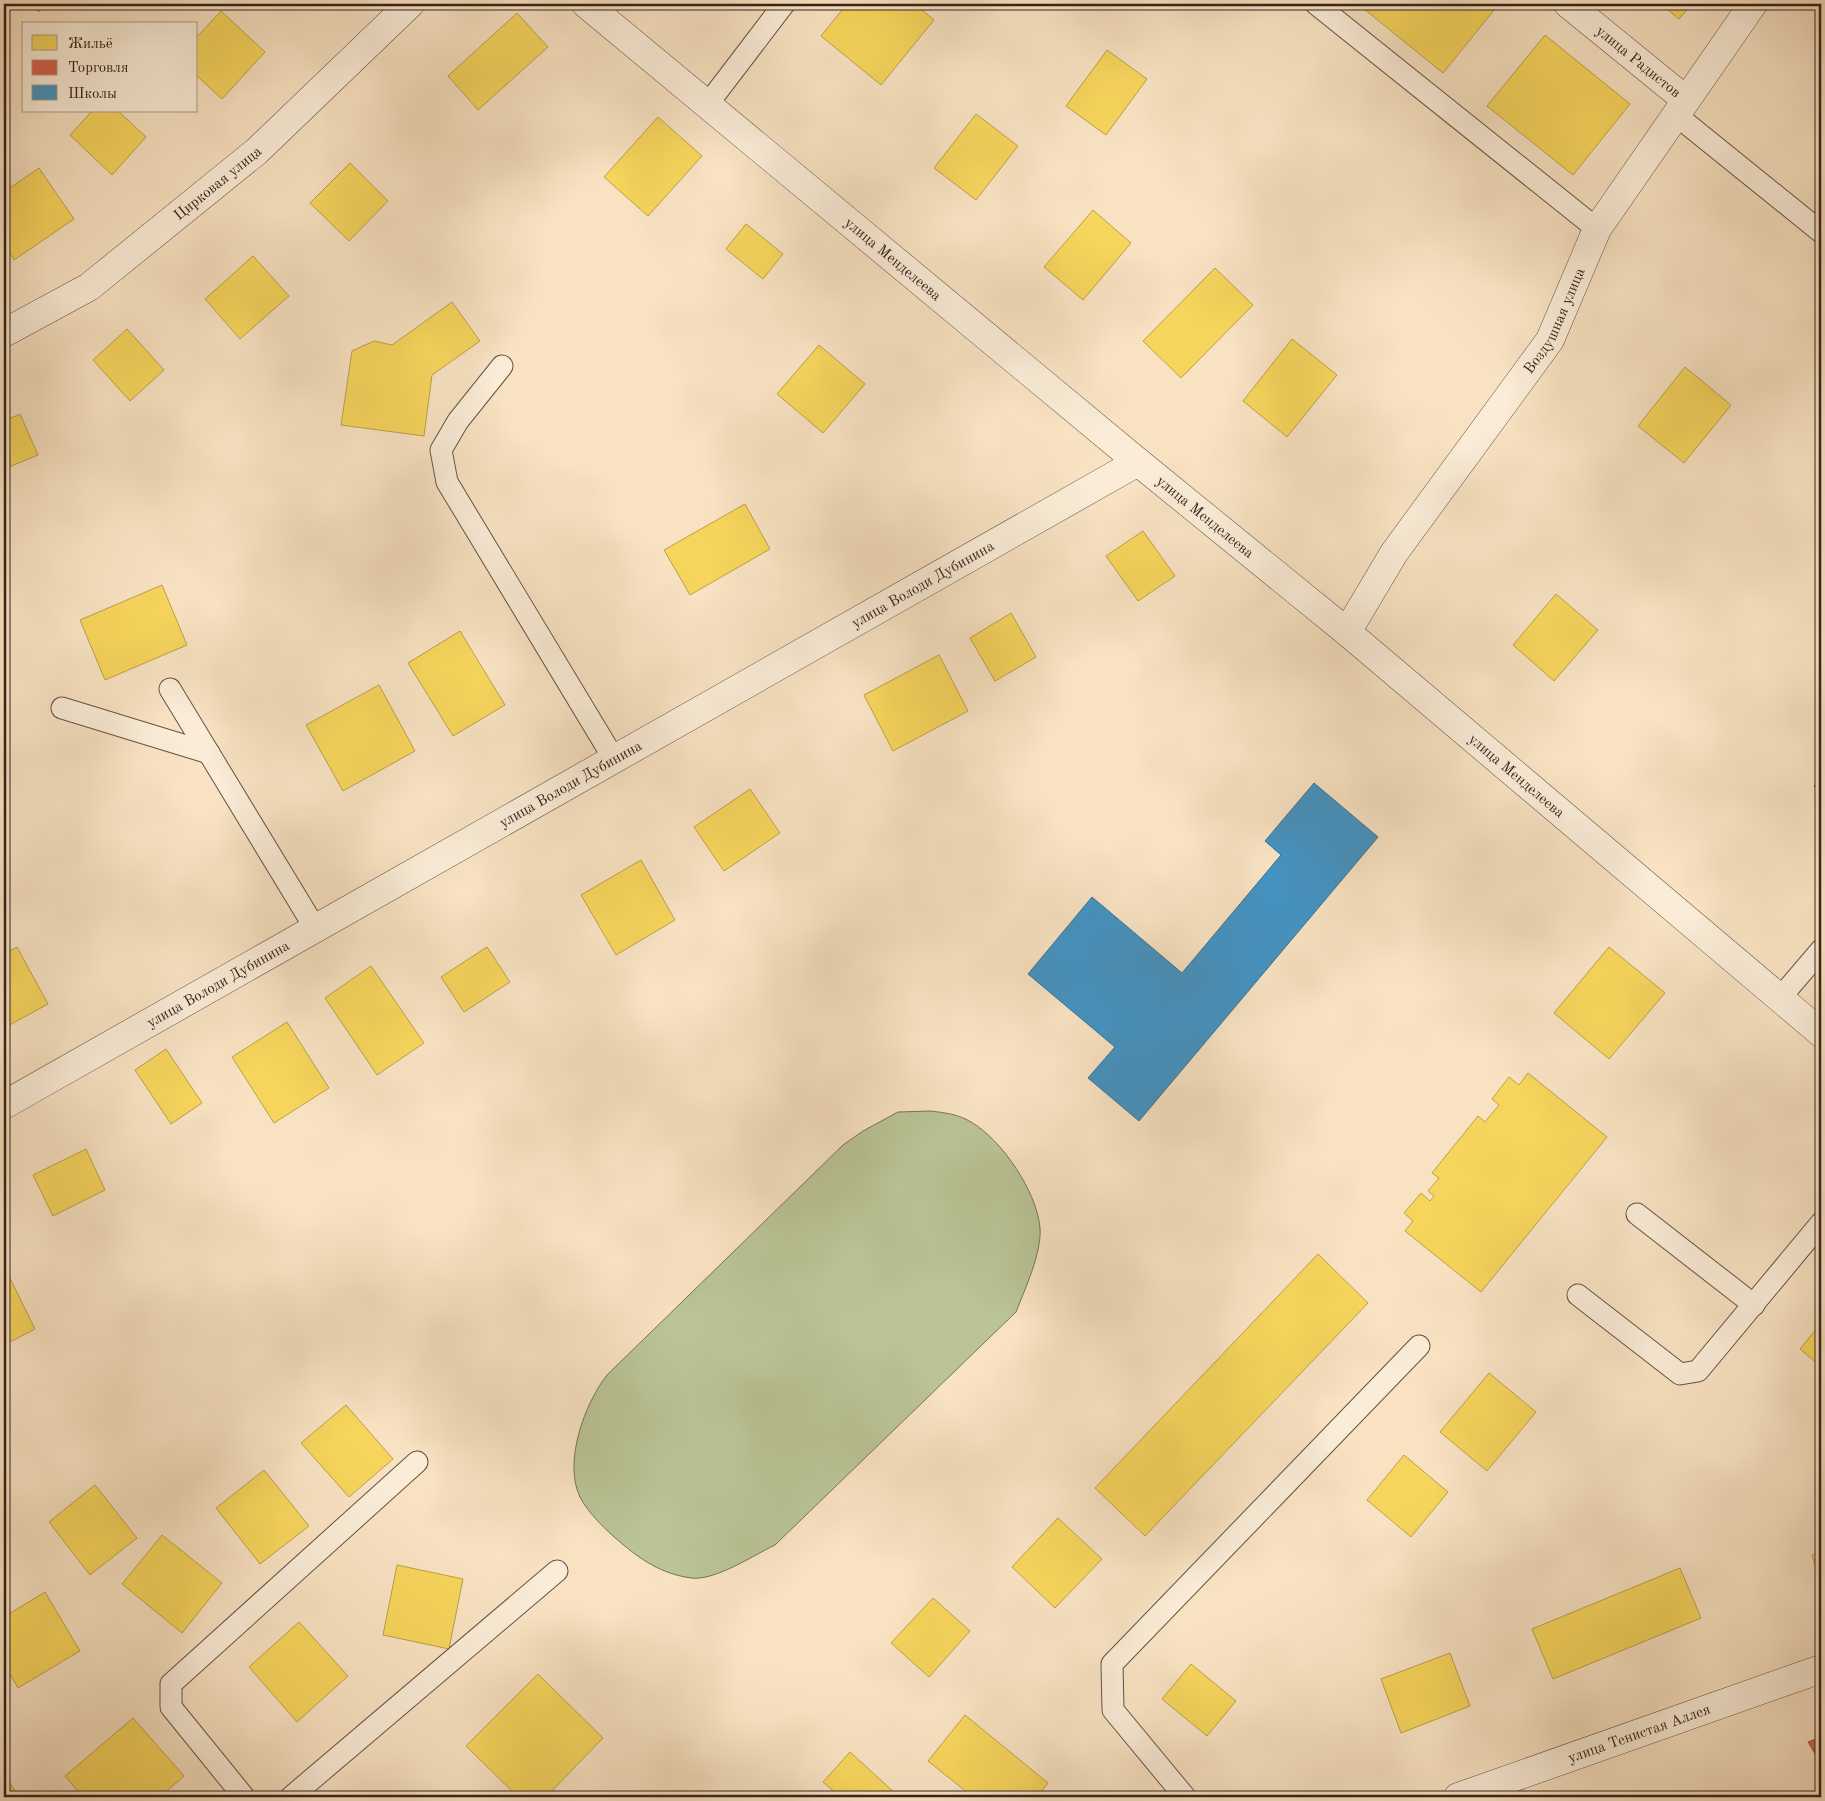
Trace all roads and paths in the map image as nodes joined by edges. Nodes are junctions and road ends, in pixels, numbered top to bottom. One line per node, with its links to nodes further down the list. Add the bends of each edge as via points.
1 (410, 4): 11 (street, Цирковая улица, via 257,151 96,281)
2 (586, 4): 7 (street, улица Менделеева)
3 (784, 4): 7 (lane)
4 (1316, 4): 9 (lane)
5 (1568, 4): 8 (street, улица Радистов)
6 (1753, 4): 8 (street, Воздушная улица)
7 (707, 105): 13 (street, улица Менделеева)
8 (1681, 107): 9 (street, Воздушная улица); 10 (lane)
9 (1597, 229): 14 (street, Воздушная улица, via 1550,340 1394,553)
10 (1821, 232)
11 (4, 333)
12 (502, 366): 18 (lane, via 458,421 440,450 447,482)
13 (1138, 462): 14 (street, улица Менделеева); 18 (street, улица Володи Дубинина)
14 (1347, 632): 21 (street, улица Менделеева)
15 (170, 690): 17 (lane)
16 (62, 708): 17 (lane)
17 (209, 753): 19 (lane)
18 (614, 759): 19 (street, улица Володи Дубинина)
19 (316, 928): 23 (street, улица Володи Дубинина)
20 (1821, 950): 21 (lane)
21 (1780, 998): 22 (street, улица Менделеева)
22 (1821, 1032)
23 (4, 1105)
24 (1637, 1214): 27 (lane)
25 (1821, 1223): 27 (lane)
26 (1578, 1295): 27 (lane, via 1680,1374 1698,1371)
27 (1754, 1305)
28 (1419, 1346): 34 (lane, via 1112,1664 1113,1710)
29 (417, 1462): 32 (lane, via 171,1684 171,1707)
30 (557, 1571): 33 (lane)
31 (1821, 1669): 35 (street, улица Тенистая Аллея)
32 (244, 1797)
33 (291, 1797)
34 (1185, 1797)
35 (1458, 1797)

